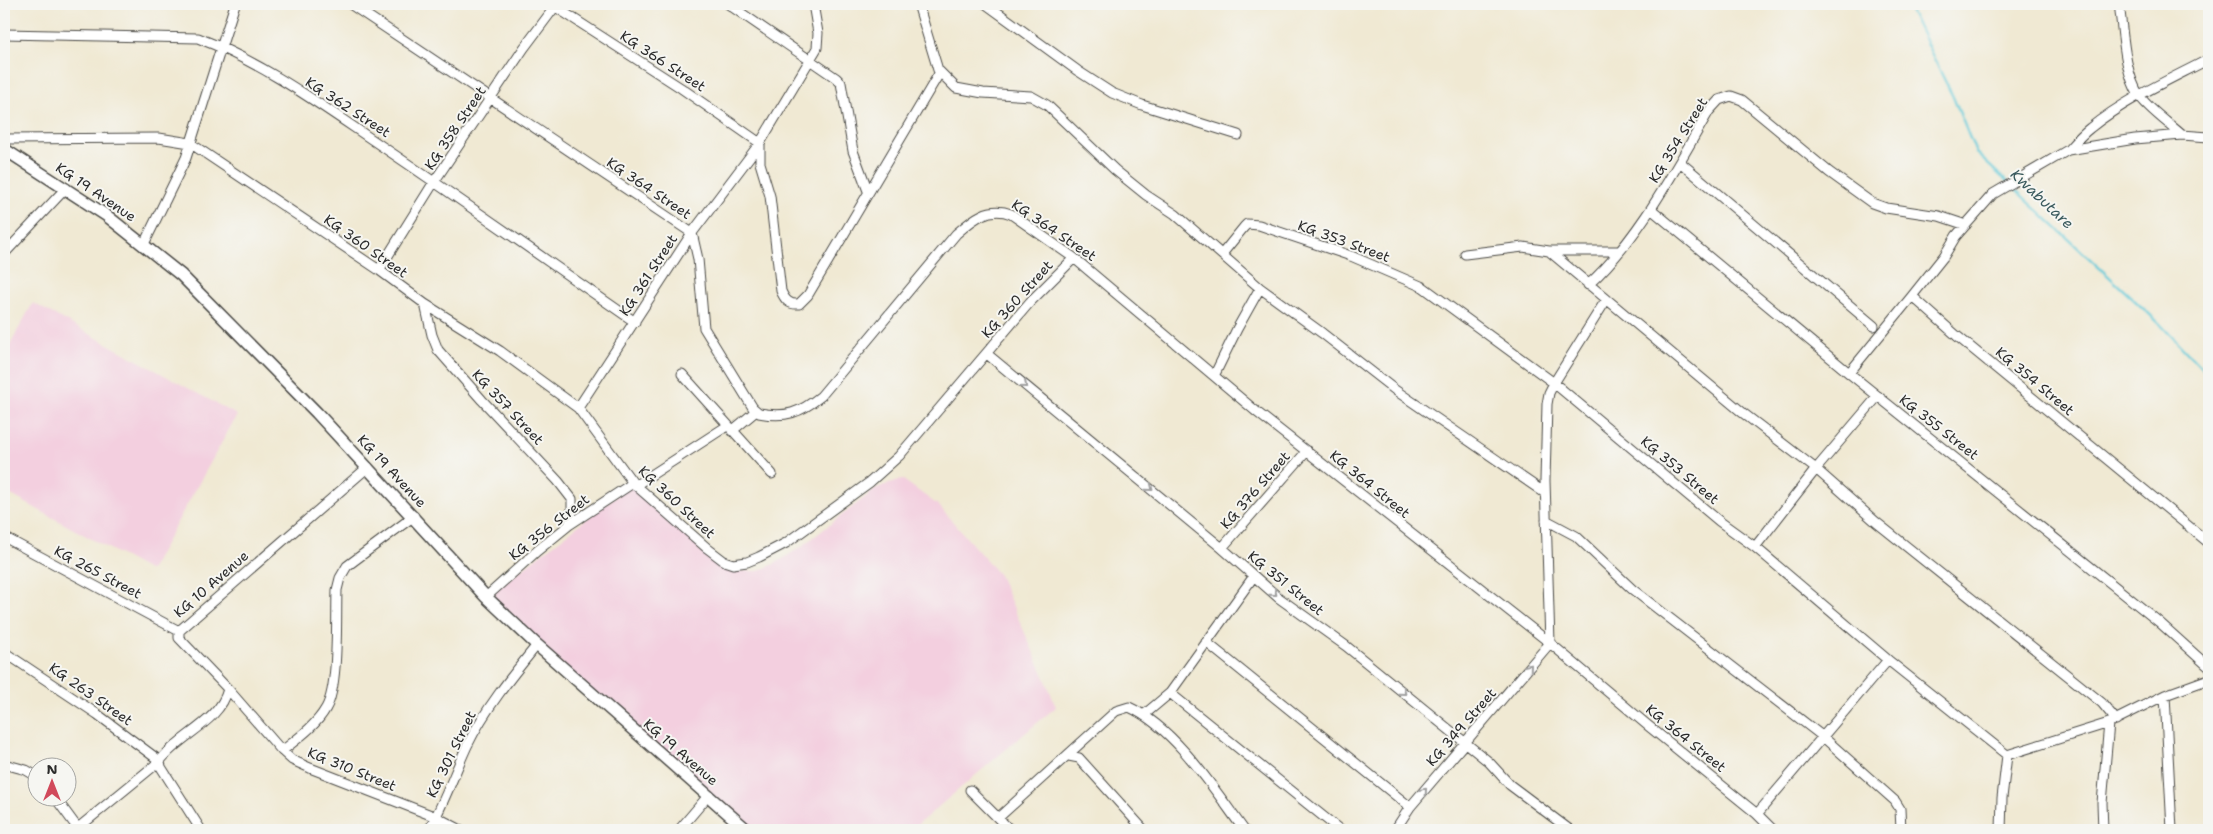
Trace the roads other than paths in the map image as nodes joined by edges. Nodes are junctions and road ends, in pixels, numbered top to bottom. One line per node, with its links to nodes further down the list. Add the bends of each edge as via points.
1 (235, 4): 10 (street)
2 (350, 4): 15 (street, KG 364 Street)
3 (728, 4): 11 (street)
4 (813, 4): 11 (street, KG 361 Street, via 817,48)
5 (918, 4): 13 (street)
6 (986, 4): 16 (street, via 1112,93)
7 (2119, 4): 14 (street, via 2128,62)
8 (554, 5): 15 (street, KG 358 Street); 21 (street, KG 366 Street)
9 (4, 34): 10 (street, KG 362 Street, via 198,38)
10 (222, 47): 20 (street); 25 (street, KG 362 Street, via 281,80)
11 (809, 59): 21 (street, KG 361 Street); 27 (street, via 841,83 852,151)
12 (2209, 59): 14 (street)
13 (940, 72): 27 (street); 35 (street, via 956,88 964,91 1031,96 1047,105 1116,170)
14 (2139, 96): 17 (street); 23 (street, via 2090,128)
15 (492, 99): 25 (street, KG 358 Street); 30 (street, KG 364 Street)
16 (1238, 135)
17 (2182, 135): 18 (street); 23 (street)
18 (2209, 136)
19 (4, 139): 20 (street, KG 360 Street, via 158,138)
20 (190, 143): 31 (street, via 186,158); 38 (street, KG 360 Street)
21 (760, 143): 27 (street, via 760,164 770,196 782,291 789,303 799,304 808,296); 30 (street, KG 361 Street)
22 (4, 149): 26 (main road, KG 19 Avenue)
23 (2068, 150): 29 (street, via 1992,194)
24 (1680, 162): 28 (street, KG 354 Street); 29 (street, KG 354 Street, via 1709,111 1719,100 1731,96 1742,100 1872,203); 45 (street)
25 (434, 182): 38 (street, KG 358 Street); 44 (street, KG 362 Street)
26 (66, 188): 31 (main road, KG 19 Avenue); 34 (street)
27 (868, 192)
28 (1651, 209): 32 (street, KG 354 Street); 47 (street, KG 355 Street)
29 (1966, 225): 41 (street)
30 (692, 233): 44 (street, KG 361 Street); 53 (street, KG 364 Street, via 698,259 704,328)
31 (144, 244): 56 (main road, KG 19 Avenue, via 181,275)
32 (1620, 250): 33 (street); 39 (street, KG 354 Street)
33 (1549, 251): 36 (street, via 1523,247); 39 (street)
34 (4, 254)
35 (1222, 254): 40 (street); 50 (street, KG 353 Street, via 1244,227 1253,224 1352,256 1424,288)
36 (1465, 254)
37 (1074, 258): 46 (street, KG 360 Street, via 1030,302); 49 (street, KG 364 Street); 53 (street, KG 364 Street, via 1011,214 1001,210 974,218 956,234 821,396 795,413 768,415)
38 (379, 270): 43 (street, KG 360 Street)
39 (1588, 285): 42 (street)
40 (1260, 288): 49 (street); 60 (street, via 1395,390)
41 (1912, 296): 47 (street); 65 (street, KG 354 Street)
42 (1606, 300): 50 (street); 57 (street)
43 (425, 304): 52 (street, KG 360 Street, via 500,351); 63 (street, KG 357 Street, via 438,350 572,499)
44 (634, 322): 52 (street, KG 361 Street)
45 (1874, 326)
46 (987, 354): 59 (street, KG 360 Street, via 899,456 786,543 747,562 732,564 724,561); 67 (street, KG 351 Street, one-way to 67)
47 (1849, 373): 51 (street, KG 355 Street)
48 (682, 374): 54 (street)
49 (1214, 376): 55 (street, KG 364 Street)
50 (1554, 383): 60 (street, via 1547,404); 66 (street, KG 353 Street, via 1719,521)
51 (1878, 396): 57 (street); 76 (street, KG 355 Street, via 2158,622)
52 (578, 408): 59 (street, KG 360 Street)
53 (756, 411): 54 (street, KG 356 Street)
54 (729, 429): 58 (street); 59 (street, KG 356 Street)
55 (1307, 451): 67 (street, KG 376 Street); 72 (street, KG 364 Street)
56 (368, 467): 61 (main road, KG 19 Avenue); 70 (street, KG 10 Avenue)
57 (1816, 469): 66 (street); 82 (street, via 1876,522 2102,704)
58 (772, 474)
59 (635, 484): 63 (street, KG 356 Street)
60 (1545, 493): 62 (street)
61 (414, 516): 69 (main road, KG 19 Avenue); 85 (street, via 347,566 340,578 334,680 327,707 316,722)
62 (1546, 520): 72 (street); 83 (street, via 1576,536 1662,614)
63 (569, 525): 69 (street, KG 356 Street)
64 (4, 537): 70 (street, KG 265 Street)
65 (2209, 543)
66 (1755, 547): 75 (street, KG 353 Street)
67 (1222, 548): 68 (street, KG 351 Street)
68 (1254, 576): 71 (street); 84 (street, KG 351 Street, one-way to 84)
69 (486, 597): 73 (main road, KG 19 Avenue)
70 (179, 631): 78 (street, KG 10 Avenue, via 179,638)
71 (1206, 642): 79 (street); 94 (street)
72 (1550, 643): 84 (street, KG 349 Street, one-way to 72); 95 (street, KG 364 Street)
73 (537, 645): 92 (main road, KG 19 Avenue); 96 (street, KG 301 Street, via 482,719)
74 (4, 652): 88 (street, KG 263 Street)
75 (1888, 660): 83 (street); 86 (street, KG 353 Street)
76 (2209, 667)
77 (2209, 679): 80 (street)
78 (228, 689): 85 (street, KG 310 Street); 88 (street, via 226,700 214,713)
79 (1170, 693): 81 (street); 107 (street)
80 (2165, 695): 82 (street); 114 (street)
81 (1145, 714): 87 (street, via 1129,706 1116,712); 106 (street, via 1185,753)
82 (2112, 722): 86 (street); 113 (street, via 2102,803)
83 (1822, 736): 95 (street); 111 (street, via 1896,801 1900,809)
84 (1465, 743): 94 (street, KG 349 Street, one-way to 84); 109 (street, KG 351 Street, via 1497,769 1510,785)
85 (282, 751): 96 (street, KG 310 Street, via 292,760 310,768)
86 (2007, 755): 112 (street)
87 (1069, 756): 97 (street); 105 (street, via 1079,758)
88 (160, 761): 98 (street); 99 (street)
89 (4, 764): 90 (street)
90 (28, 771)
91 (970, 790): 97 (street)
92 (708, 796): 102 (street); 103 (main road, KG 19 Avenue)
93 (62, 806): 98 (street)
94 (1410, 807): 108 (street, KG 349 Street)
95 (1757, 814): 110 (street, KG 364 Street)
96 (436, 817): 100 (street, KG 301 Street); 101 (street, KG 310 Street)
97 (998, 818): 104 (street)
98 (79, 829)
99 (201, 830)
100 (429, 830)
101 (461, 830)
102 (679, 830)
103 (747, 830)
104 (1010, 830)
105 (1144, 830)
106 (1244, 830)
107 (1340, 830)
108 (1396, 830)
109 (1570, 830)
110 (1774, 830)
111 (1901, 830)
112 (2001, 830)
113 (2103, 830)
114 (2172, 830)

